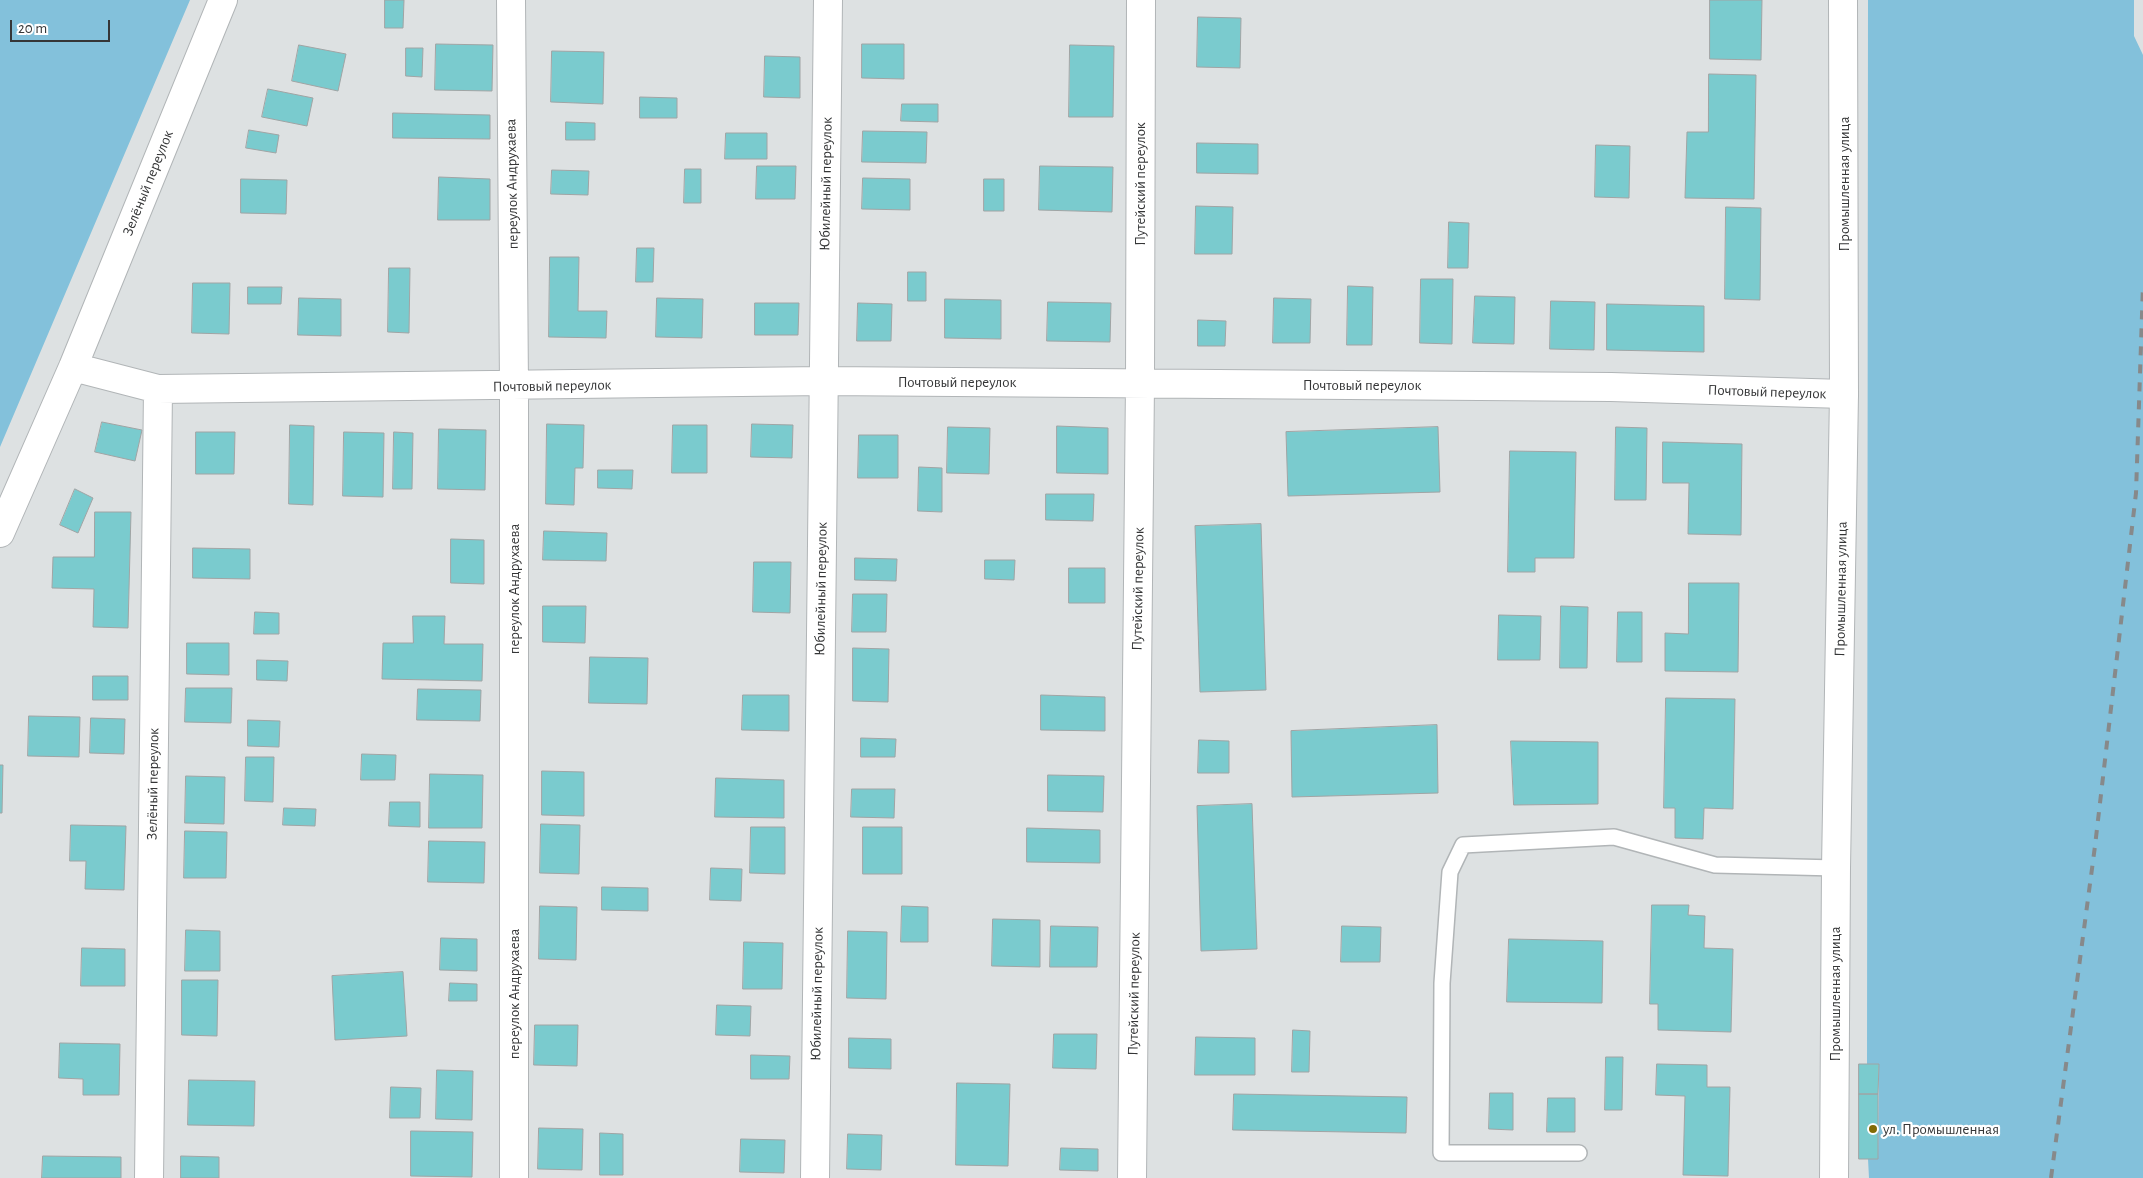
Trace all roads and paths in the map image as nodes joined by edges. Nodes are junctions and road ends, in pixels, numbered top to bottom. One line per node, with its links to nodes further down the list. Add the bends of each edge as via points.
1 (223, 0): 6 (street, Зелёный переулок)
2 (511, 0): 9 (street, переулок Андрухаева)
3 (828, 0): 7 (street, Юбилейный переулок)
4 (1141, 0): 8 (street, Путейский переулок)
5 (1843, 0): 11 (street, Промышленная улица)
6 (73, 367): 10 (street, Почтовый переулок); 12 (street, Зелёный переулок)
7 (824, 381): 8 (street, Почтовый переулок); 9 (street, Почтовый переулок); 17 (street, Юбилейный переулок)
8 (1140, 383): 11 (street, Почтовый переулок, via 1611,387); 18 (street, Путейский переулок)
9 (514, 386): 10 (street, Почтовый переулок); 16 (street, переулок Андрухаева)
10 (158, 389): 15 (street, Зелёный переулок)
11 (1844, 394): 13 (street, Промышленная улица)
12 (0, 533)
13 (1836, 868): 14 (lane, via 1715,865 1614,836 1463,845 1450,872 1442,983 1441,1153); 19 (street, Промышленная улица)
14 (1579, 1153)
15 (149, 1178)
16 (514, 1178)
17 (815, 1178)
18 (1132, 1178)
19 (1834, 1178)

